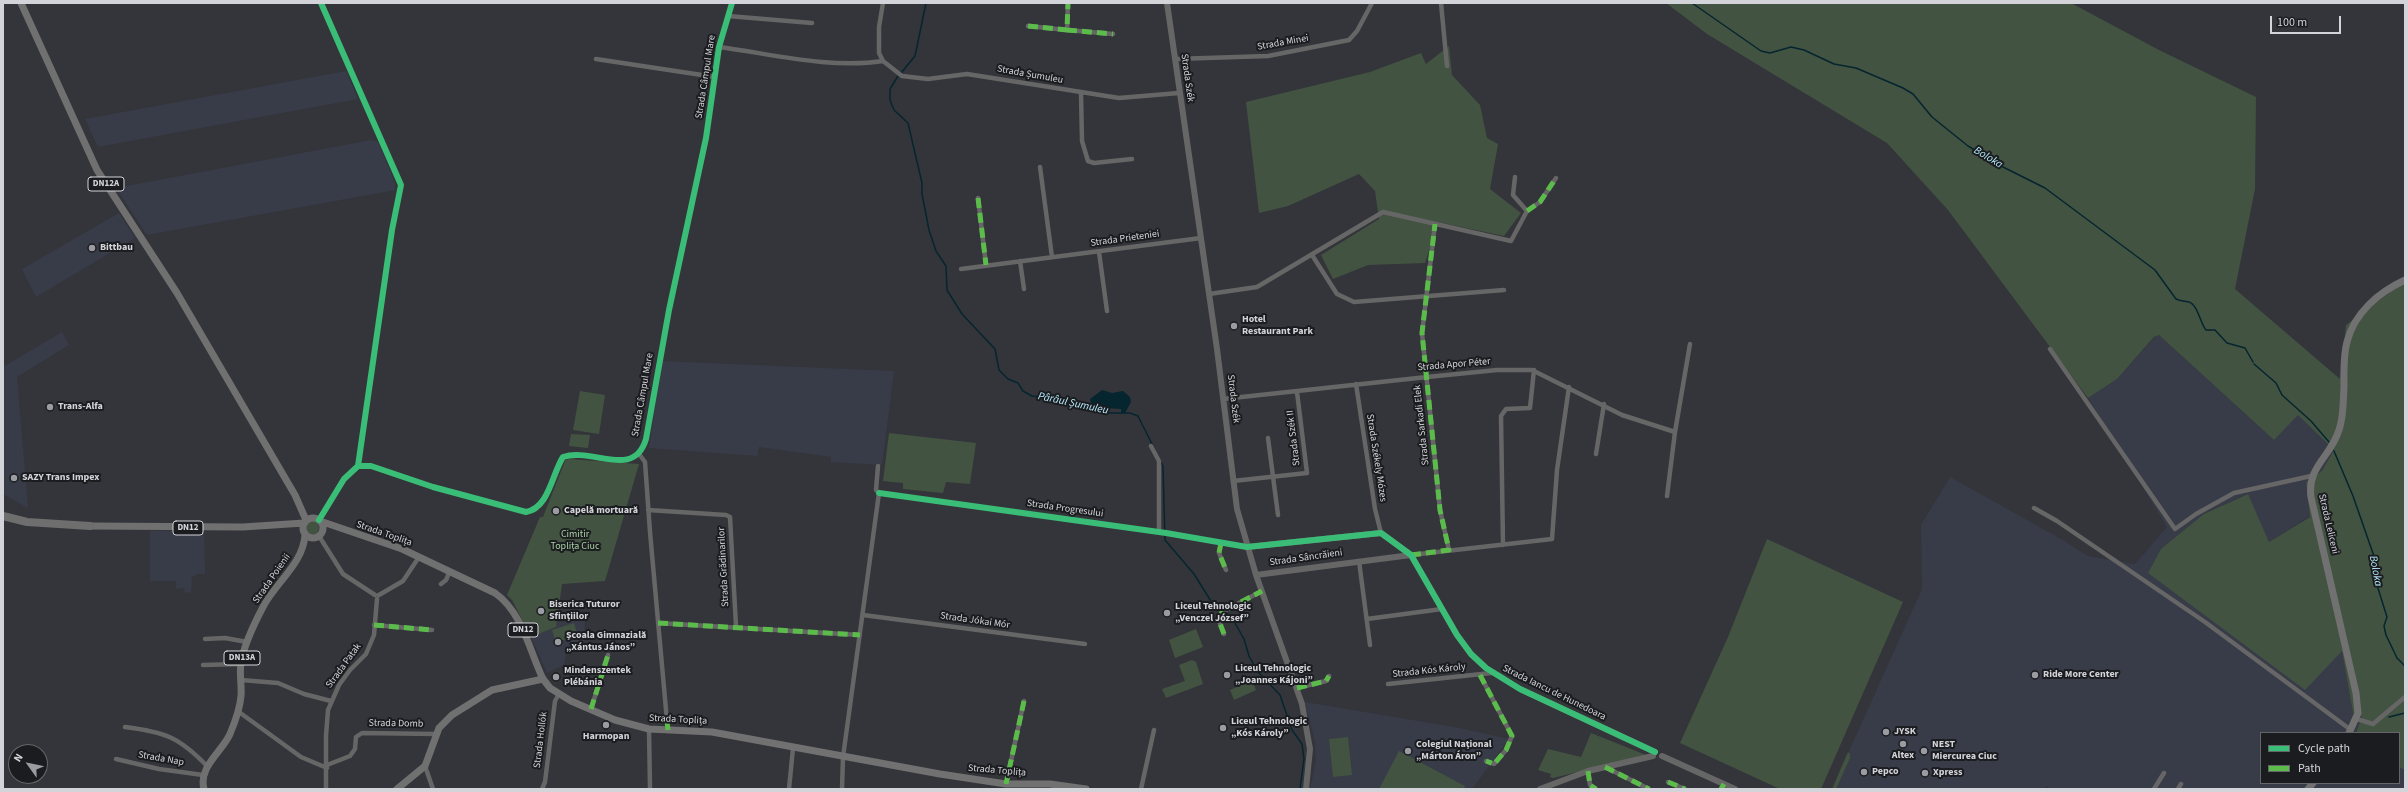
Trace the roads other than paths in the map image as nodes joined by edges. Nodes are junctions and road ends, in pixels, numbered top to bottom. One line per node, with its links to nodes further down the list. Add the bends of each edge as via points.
1 (21, 3): 63 (main road, DN12A, via 94,165 181,299)
2 (321, 3): 56 (street, via 401,185)
3 (732, 3): 9 (street, Strada Câmpul Mare)
4 (882, 3): 17 (street, via 878,46)
5 (1068, 3): 12 (street)
6 (1167, 3): 16 (street, Strada Szék)
7 (1372, 3): 16 (street, Strada Minei, via 1350,40 1268,56)
8 (1441, 3): 18 (street)
9 (728, 16): 10 (street); 14 (street, Strada Câmpul Mare)
10 (812, 23)
11 (1028, 26): 12 (street)
12 (1067, 30): 13 (street)
13 (1113, 34)
14 (720, 47): 17 (street, via 821,61 867,63); 19 (street, Strada Câmpul Mare)
15 (596, 59): 19 (street)
16 (1174, 59): 21 (street, Strada Szék)
17 (883, 60): 20 (street, Strada Șumuleu, via 902,76 928,79 972,74)
18 (1447, 66)
19 (715, 77): 54 (street, Strada Câmpul Mare, via 706,138 668,310 646,439)
20 (1081, 93): 21 (street, Strada Șumuleu, via 1119,98); 22 (street, via 1083,149 1088,161 1094,163)
21 (1179, 93): 29 (street, Strada Szék)
22 (1132, 159)
23 (1040, 167): 32 (street)
24 (1515, 177): 27 (street, via 1513,194)
25 (1556, 178): 27 (street, via 1540,202)
26 (978, 198): 34 (street)
27 (1527, 211): 28 (street, via 1511,241)
28 (1435, 224): 31 (street, via 1383,212); 40 (street, Strada Sarkadi Elek)
29 (1201, 238): 30 (street, Strada Prieteniei); 39 (street, Strada Szék)
30 (1100, 252): 32 (street, Strada Prieteniei); 41 (street)
31 (1312, 255): 39 (street, via 1257,287); 40 (street, via 1337,294 1345,300 1363,302)
32 (1052, 257): 33 (street, Strada Prieteniei)
33 (1020, 261): 34 (street, Strada Prieteniei); 37 (street)
34 (986, 265): 35 (street, Strada Prieteniei)
35 (961, 269)
36 (2405, 280): 59 (main road, via 2379,293 2350,332 2345,355 2340,427 2331,447)
37 (1024, 289)
38 (1504, 290): 40 (street)
39 (1209, 294): 49 (street, Strada Szék)
40 (1426, 297): 45 (street, Strada Sarkadi Elek, via 1422,333)
41 (1107, 311)
42 (1690, 344): 51 (street)
43 (2050, 349): 59 (street, via 2175,529 2234,493)
44 (1534, 370): 45 (street, Strada Apor Péter, via 1497,370); 47 (street, Strada Apor Péter); 76 (street, via 1530,408 1506,409 1502,416)
45 (1426, 377): 46 (street, Strada Apor Péter); 78 (street, Strada Sarkadi Elek, via 1440,510)
46 (1356, 384): 48 (street, Strada Apor Péter); 74 (street, Strada Székely Mózes, via 1374,509)
47 (1569, 387): 50 (street, Strada Apor Péter); 76 (street, via 1557,470 1552,539)
48 (1297, 392): 49 (street, Strada Apor Péter); 58 (street, Strada Szék II, via 1307,473)
49 (1223, 399): 60 (street, Strada Szék)
50 (1604, 404): 51 (street, Strada Apor Péter, via 1622,415); 55 (street)
51 (1675, 432): 62 (street)
52 (1268, 438): 58 (street)
53 (1151, 446): 72 (street, via 1159,461)
54 (639, 454): 56 (street, via 623,460 578,454 563,457 542,501 535,509 526,512 433,487 371,466); 65 (street, via 645,462)
55 (1596, 454)
56 (358, 466): 68 (street, via 344,479)
57 (878, 466): 61 (street, via 876,490)
58 (1273, 476): 60 (street, Strada Szék II); 66 (street)
59 (2311, 476): 117 (main road, Strada Leliceni, via 2311,497 2356,694)
60 (1233, 481): 77 (street, Strada Szék, via 1238,516)
61 (879, 493): 72 (street, Strada Progresului); 89 (street)
62 (1667, 496)
63 (300, 506): 68 (main road, DN12A); 70 (main road, DN12A)
64 (2034, 508): 122 (street, via 2205,622)
65 (648, 510): 91 (street); 93 (street, Strada Grădinarilor, via 730,517)
66 (1278, 515)
67 (3, 516): 69 (highway, DN12, via 27,522)
68 (318, 520): 70 (main road, DN12); 71 (main road, Strada Toplița / DN12); 73 (main road)
69 (90, 526): 70 (main road, DN12)
70 (304, 527): 73 (main road, DN12, via 310,538); 98 (main road, Strada Poienii / DN13A, via 302,552 263,606)
71 (342, 530): 73 (main road, Strada Toplița / DN12); 80 (main road, Strada Toplița / DN12)
72 (1162, 532): 75 (street, Strada Progresului)
73 (321, 533): 87 (street, via 344,574)
74 (1381, 533): 77 (street); 79 (street, Strada Iancu de Hunedoara)
75 (1221, 543): 77 (street, Strada Progresului); 82 (street, via 1219,553)
76 (1503, 544): 78 (street)
77 (1247, 547): 84 (street, Strada Szék)
78 (1449, 550): 79 (street)
79 (1411, 555): 81 (street, Strada Sâncrăieni); 88 (street, Strada Iancu de Hunedoara)
80 (419, 557): 83 (main road, Strada Toplița / DN12); 87 (street, via 403,581)
81 (1359, 561): 84 (street, Strada Sâncrăieni); 90 (street)
82 (1226, 570)
83 (449, 573): 85 (street); 107 (main road, Strada Toplița / DN12, via 490,590 506,601 519,622)
84 (1256, 575): 86 (street, Strada Szék)
85 (441, 584)
86 (1262, 591): 95 (street, via 1222,612 1219,621); 110 (street, Strada Szék)
87 (377, 596): 92 (street, Strada Patak)
88 (1442, 609): 90 (street); 104 (street, Strada Iancu de Hunedoara, via 1463,644)
89 (863, 615): 96 (street); 99 (street, Strada Jókai Mór)
90 (1367, 619): 100 (street)
91 (658, 623): 93 (street); 118 (street)
92 (374, 625): 94 (street); 113 (street, Strada Patak, via 374,635 366,654 346,675)
93 (736, 626): 96 (street)
94 (432, 630)
95 (1224, 634)
96 (860, 635): 126 (street)
97 (205, 639): 98 (street, via 225,638)
98 (247, 642): 102 (main road, Strada Poienii / DN13A)
99 (1084, 644)
100 (1370, 645)
101 (608, 655): 115 (street)
102 (240, 664): 103 (street); 108 (main road, Strada Poienii / DN13A)
103 (203, 665)
104 (1491, 672): 105 (street); 125 (street, Strada Iancu de Hunedoara, via 1520,689)
105 (1480, 674): 109 (street, Strada Kós Károly); 128 (street, Strada Kós Károly, via 1512,736 1506,750 1494,764)
106 (1329, 676): 110 (street, via 1326,681)
107 (543, 679): 111 (main road, Strada Toplița / DN12); 123 (main road, via 485,693 449,718)
108 (241, 680): 113 (street, via 278,683 304,694); 116 (main road, Strada Poienii / DN13A)
109 (1388, 684)
110 (1297, 688): 149 (street, Strada Szék, via 1309,743)
111 (559, 694): 115 (main road, Strada Toplița / DN12); 143 (street, Strada Hollók, via 555,701)
112 (2405, 697): 117 (street, via 2372,724)
113 (331, 701): 131 (street, Strada Patak, via 326,736)
114 (1024, 701): 137 (street)
115 (591, 709): 120 (main road, Strada Toplița / DN12, via 615,720)
116 (238, 712): 129 (main road, Strada Poienii / DN13A, via 224,746); 131 (street, via 301,757)
117 (2357, 719): 122 (main road)
118 (667, 721)
119 (125, 727): 129 (street, via 157,731 171,736)
120 (649, 729): 124 (main road, Strada Toplița / DN12, via 712,732); 144 (street)
121 (1154, 730): 148 (street)
122 (2350, 732)
123 (436, 734): 130 (main road); 131 (street, Strada Domb, via 362,733 356,737 355,750 350,756)
124 (793, 748): 126 (main road, Strada Toplița / DN12); 145 (street)
125 (1654, 754): 132 (street); 138 (street, Strada Iancu de Hunedoara, via 1660,752 1662,756)
126 (843, 757): 137 (main road, Strada Toplița / DN12); 146 (street)
127 (116, 759): 135 (street, Strada Nap)
128 (1486, 761)
129 (207, 766): 135 (main road, Strada Poienii / DN13A)
130 (425, 766): 141 (main road); 142 (street)
131 (327, 767): 140 (street, Strada Patak)
132 (1604, 767): 133 (street); 152 (street)
133 (1588, 771): 150 (street); 151 (street, via 1590,785)
134 (2164, 773): 155 (street)
135 (203, 774): 139 (main road)
136 (1668, 782): 153 (street)
137 (1006, 784): 147 (main road, Strada Toplița / DN12, via 1050,784)
138 (1723, 786): 154 (street)
139 (204, 789)
140 (326, 789)
141 (397, 789)
142 (433, 789)
143 (542, 789)
144 (650, 789)
145 (790, 789)
146 (842, 789)
147 (1086, 789)
148 (1141, 789)
149 (1306, 789)
150 (1540, 789)
151 (1596, 789)
152 (1649, 789)
153 (1684, 789)
154 (1735, 789)
155 (2154, 789)

